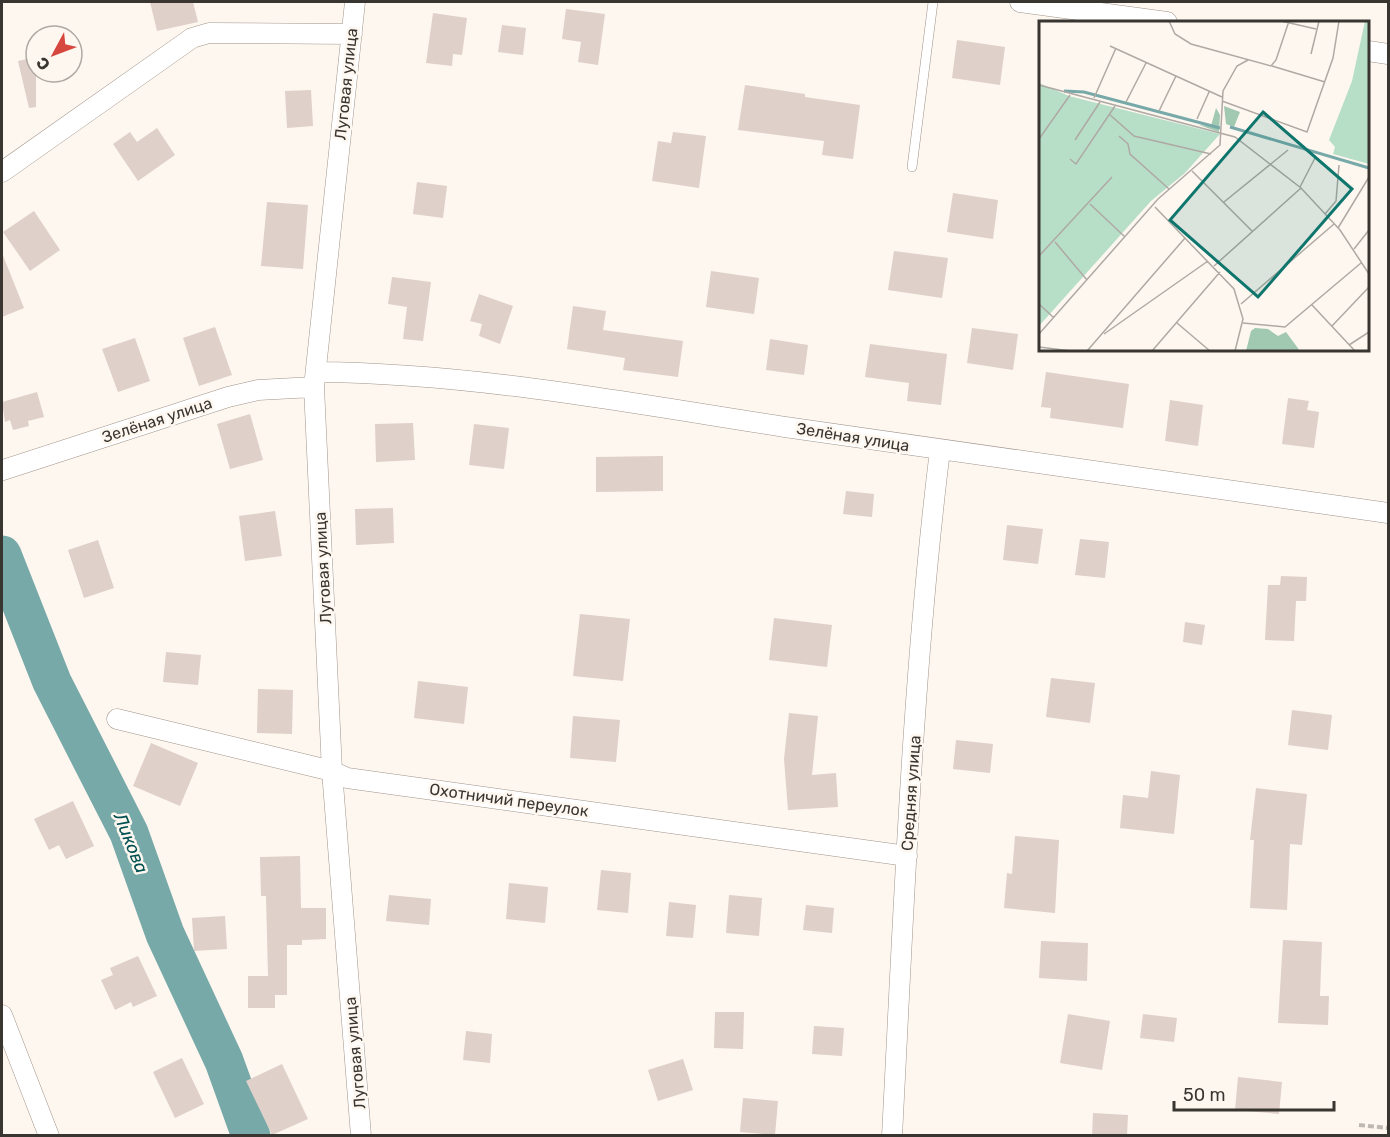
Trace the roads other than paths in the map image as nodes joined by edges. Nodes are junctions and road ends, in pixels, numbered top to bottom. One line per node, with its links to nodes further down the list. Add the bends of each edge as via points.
1 (355, 2): 5 (street, Луговая улица)
2 (933, 2): 8 (lane)
3 (1020, 2): 4 (street)
4 (1160, 21)
5 (352, 34): 9 (street, via 209,33 192,38); 10 (street, Луговая улица)
6 (1369, 51): 7 (street)
7 (1389, 54)
8 (912, 167)
9 (2, 172)
10 (315, 379): 11 (street, Зелёная улица, via 350,372 517,386); 12 (street, Зелёная улица, via 228,397); 15 (street, Луговая улица)
11 (940, 450): 13 (street, Зелёная улица); 16 (street, Средняя улица, via 927,556)
12 (3, 470)
13 (1389, 513)
14 (117, 719): 15 (street, Охотничий переулок)
15 (332, 771): 16 (street, Охотничий переулок, via 347,778); 19 (street, Луговая улица)
16 (907, 856): 20 (street, Средняя улица)
17 (2, 1015): 18 (street)
18 (49, 1136)
19 (361, 1136)
20 (892, 1136)

